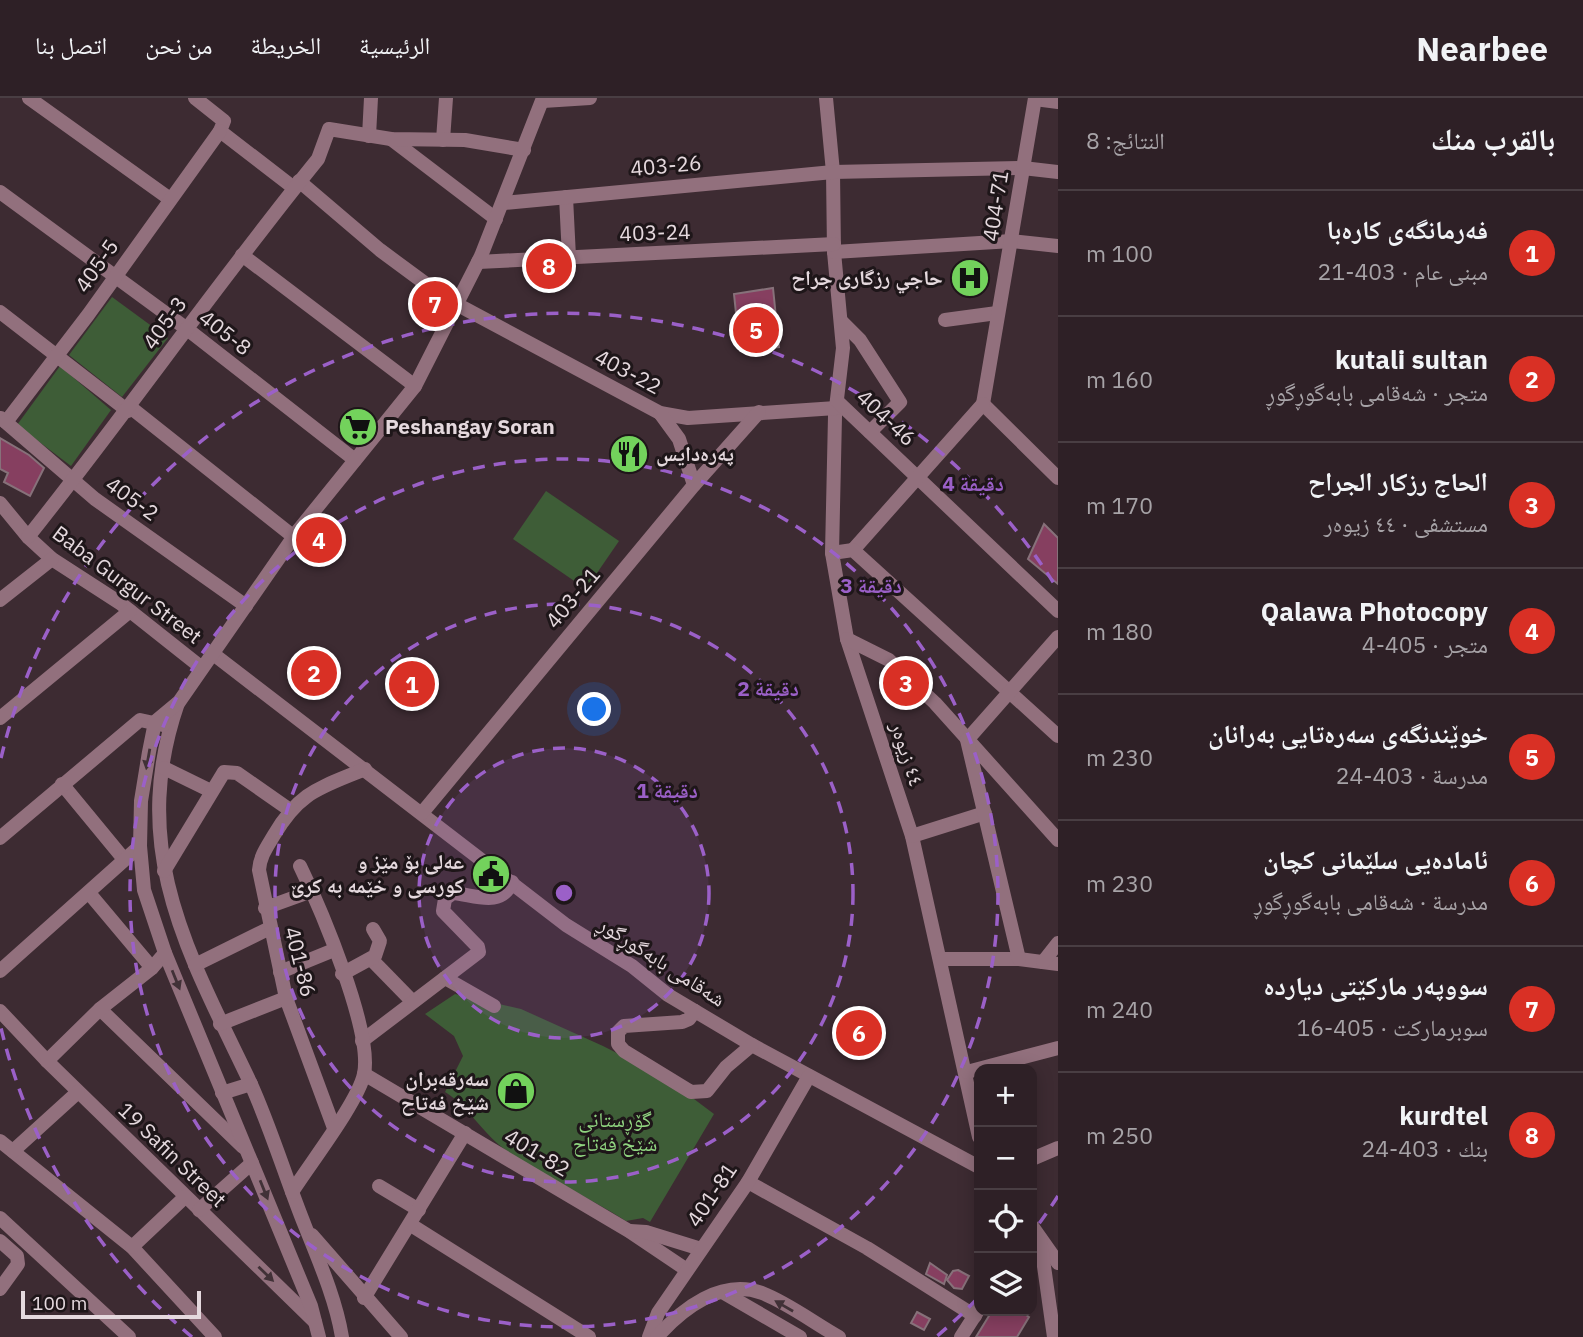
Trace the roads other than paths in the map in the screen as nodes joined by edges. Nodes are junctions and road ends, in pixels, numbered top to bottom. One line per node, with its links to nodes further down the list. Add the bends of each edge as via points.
1 (29, 98): 21 (street)
2 (195, 98): 10 (street, via 224,121)
3 (371, 98): 11 (street)
4 (446, 98): 13 (street)
5 (590, 98): 7 (street)
6 (826, 98): 16 (street, ٤٤ زیوەر)
7 (543, 99): 14 (street)
8 (1035, 99): 9 (street); 15 (street, 404-71)
9 (1058, 102)
10 (220, 131): 18 (street, 403-22); 21 (street, 405-5)
11 (369, 136): 12 (street); 18 (street, 405-3, via 328,129 317,159)
12 (391, 139): 13 (street); 23 (street)
13 (443, 140): 14 (street)
14 (524, 150): 22 (street)
15 (1023, 168): 16 (street, 403-26); 17 (street, 403-26); 24 (street, 404-71)
16 (833, 172): 20 (street, 403-26); 26 (street, ٤٤ زیوەر)
17 (1058, 172)
18 (297, 184): 27 (street, 405-3); 31 (street, 403-22)
19 (0, 192): 30 (street, 405-8)
20 (566, 197): 22 (street, 403-26); 28 (street)
21 (170, 199): 30 (street, 405-5)
22 (503, 203): 23 (street)
23 (496, 219): 29 (street)
24 (1012, 241): 25 (street, 403-24); 26 (street, 403-24); 33 (street, 404-71)
25 (1058, 246)
26 (834, 248): 28 (street, 403-24); 35 (street, ٤٤ زیوەر)
27 (242, 255): 36 (street, 405-3); 38 (street)
28 (569, 257): 29 (street, 403-24)
29 (478, 262): 31 (street)
30 (114, 278): 36 (street, 405-8); 37 (street, 405-5)
31 (458, 304): 38 (street); 43 (street, 403-22)
32 (0, 312): 37 (street)
33 (998, 313): 34 (street); 40 (street, 404-71)
34 (945, 320)
35 (841, 321): 39 (street, ٤٤ زیوەر, via 843,348); 45 (street, via 860,340 900,402)
36 (187, 329): 41 (street, 405-3); 46 (street, 405-8)
37 (57, 355): 41 (street); 44 (street, 405-5)
38 (415, 386): 46 (street)
39 (836, 404): 42 (street, 403-22); 45 (street, 404-46); 55 (street, ٤٤ زیوەر)
40 (983, 404): 47 (street); 48 (street)
41 (129, 409): 49 (street, 405-3); 53 (street)
42 (759, 412): 43 (street, 403-22, via 688,418); 50 (street, 403-21)
43 (660, 413): 50 (street, via 679,439)
44 (3, 420): 49 (street, 405-2)
45 (870, 432): 47 (street, 404-46)
46 (355, 460): 53 (street)
47 (918, 478): 54 (street); 60 (street, 404-46)
48 (1058, 478)
49 (74, 480): 52 (street, 405-3); 58 (street, 405-2)
50 (694, 485): 77 (street, 403-21)
51 (0, 503): 52 (street, Baba Gurgur Street)
52 (28, 537): 56 (street, Baba Gurgur Street)
53 (293, 537): 58 (street)
54 (853, 550): 55 (street); 65 (street)
55 (832, 554): 62 (street, ٤٤ زیوەر)
56 (52, 559): 57 (street); 59 (street, Baba Gurgur Street)
57 (0, 600)
58 (246, 606): 63 (street)
59 (130, 611): 64 (street, Baba Gurgur Street); 67 (street)
60 (1058, 611)
61 (1058, 637): 65 (street)
62 (847, 639): 71 (street, via 889,660); 79 (street, ٤٤ زیوەر)
63 (212, 653): 64 (street); 73 (street, شەقامی بابەگوڕگوڕ)
64 (202, 668): 66 (street)
65 (1011, 692): 70 (street); 71 (street)
66 (178, 702): 68 (street); 69 (street)
67 (0, 718)
68 (155, 722): 69 (street); 74 (street, via 140,720); 82 (street, one-way to 82, via 141,801)
69 (170, 728): 72 (street)
70 (1058, 736)
71 (967, 740): 78 (street); 81 (street)
72 (164, 768): 75 (street); 85 (street, via 159,815)
73 (365, 769): 76 (street, 401-86, via 308,794); 77 (street, شەقامی بابەگوڕگوڕ)
74 (62, 785): 80 (street); 83 (street)
75 (211, 791): 76 (street, via 221,775 237,773); 85 (street)
76 (290, 810): 89 (street, 401-86, via 261,858)
77 (422, 813): 86 (street, شەقامی بابەگوڕگوڕ)
78 (985, 813): 79 (street); 96 (street)
79 (912, 836): 95 (street, ٤٤ زیوەر)
80 (0, 838)
81 (1058, 840)
82 (140, 846): 83 (street); 94 (street, via 144,890)
83 (123, 858): 88 (street)
84 (300, 866): 87 (street)
85 (164, 871): 99 (street)
86 (512, 882): 104 (street, via 508,891 495,898 453,893 444,899 443,911 479,950); 110 (street, شەقامی بابەگوڕگوڕ, via 566,925)
87 (312, 891): 89 (street); 93 (street)
88 (89, 893): 100 (street); 101 (street)
89 (265, 908): 90 (street, 401-86)
90 (270, 928): 99 (street); 102 (street, 401-86)
91 (373, 929): 97 (street, via 380,946)
92 (1058, 943): 98 (street)
93 (334, 950): 102 (street); 103 (street)
94 (165, 953): 100 (street); 121 (street, one-way to 121)
95 (942, 958): 96 (street); 116 (street, ٤٤ زیوەر)
96 (1019, 958): 98 (street)
97 (371, 959): 103 (street); 106 (street)
98 (1051, 963)
99 (195, 965): 111 (street)
100 (152, 968): 108 (street)
101 (0, 971)
102 (280, 972): 105 (street, 401-86)
103 (342, 974): 112 (street)
104 (444, 978): 106 (street); 107 (street)
105 (286, 998): 111 (street); 123 (street, 401-86)
106 (412, 1001): 112 (street)
107 (494, 1006)
108 (100, 1009): 115 (street); 128 (street)
109 (0, 1011): 115 (street, 19 Safin Street)
110 (695, 1011): 113 (street, شەقامی بابەگوڕگوڕ); 113 (street, via 682,1022 624,1026 618,1032 618,1044 699,1093 707,1091)
111 (220, 1024): 119 (street)
112 (362, 1041): 117 (street)
113 (752, 1045): 118 (street, شەقامی بابەگوڕگوڕ)
114 (1058, 1048): 116 (street)
115 (47, 1061): 120 (street, 19 Safin Street)
116 (967, 1072): 122 (street, ٤٤ زیوەر)
117 (364, 1074): 123 (street); 124 (street, 401-82)
118 (809, 1076): 130 (street, شەقامی بابەگوڕگوڕ); 131 (street, 401-81)
119 (251, 1084): 121 (street); 133 (street)
120 (78, 1091): 127 (street); 134 (street, 19 Safin Street)
121 (222, 1093): 128 (street)
122 (977, 1127)
123 (334, 1128): 133 (street)
124 (465, 1133): 136 (street); 140 (street, 401-82)
125 (0, 1141): 127 (street)
126 (1058, 1148): 129 (street)
127 (13, 1151): 144 (street)
128 (250, 1157): 135 (street); 153 (street, one-way to 153)
129 (1037, 1157)
130 (974, 1164)
131 (748, 1182): 145 (street, 401-81); 151 (street)
132 (379, 1186): 136 (street)
133 (292, 1192): 139 (street)
134 (185, 1197): 135 (street, 19 Safin Street); 144 (street)
135 (199, 1210): 153 (street, 19 Safin Street, one-way to 153)
136 (419, 1210): 138 (street)
137 (0, 1218): 154 (street)
138 (411, 1224): 150 (street); 158 (street)
139 (305, 1227): 150 (street); 156 (street)
140 (629, 1231): 145 (street); 147 (street, 401-82)
141 (1037, 1233): 146 (street)
142 (1037, 1238): 164 (street)
143 (0, 1241): 148 (street, via 17,1256 18,1264)
144 (132, 1247): 155 (street)
145 (701, 1249): 147 (street, 401-81)
146 (1056, 1255)
147 (687, 1270): 159 (street, 401-81, via 658,1314)
148 (0, 1289)
149 (724, 1293): 160 (street, via 690,1304); 161 (street); 162 (street, one-way to 149, via 761,1293)
150 (364, 1298): 157 (street)
151 (974, 1310)
152 (974, 1316): 163 (street)
153 (319, 1331)
154 (129, 1337)
155 (215, 1337)
156 (342, 1337)
157 (401, 1337)
158 (589, 1337)
159 (649, 1337)
160 (657, 1337)
161 (800, 1337)
162 (839, 1337)
163 (961, 1337)
164 (1054, 1337)

